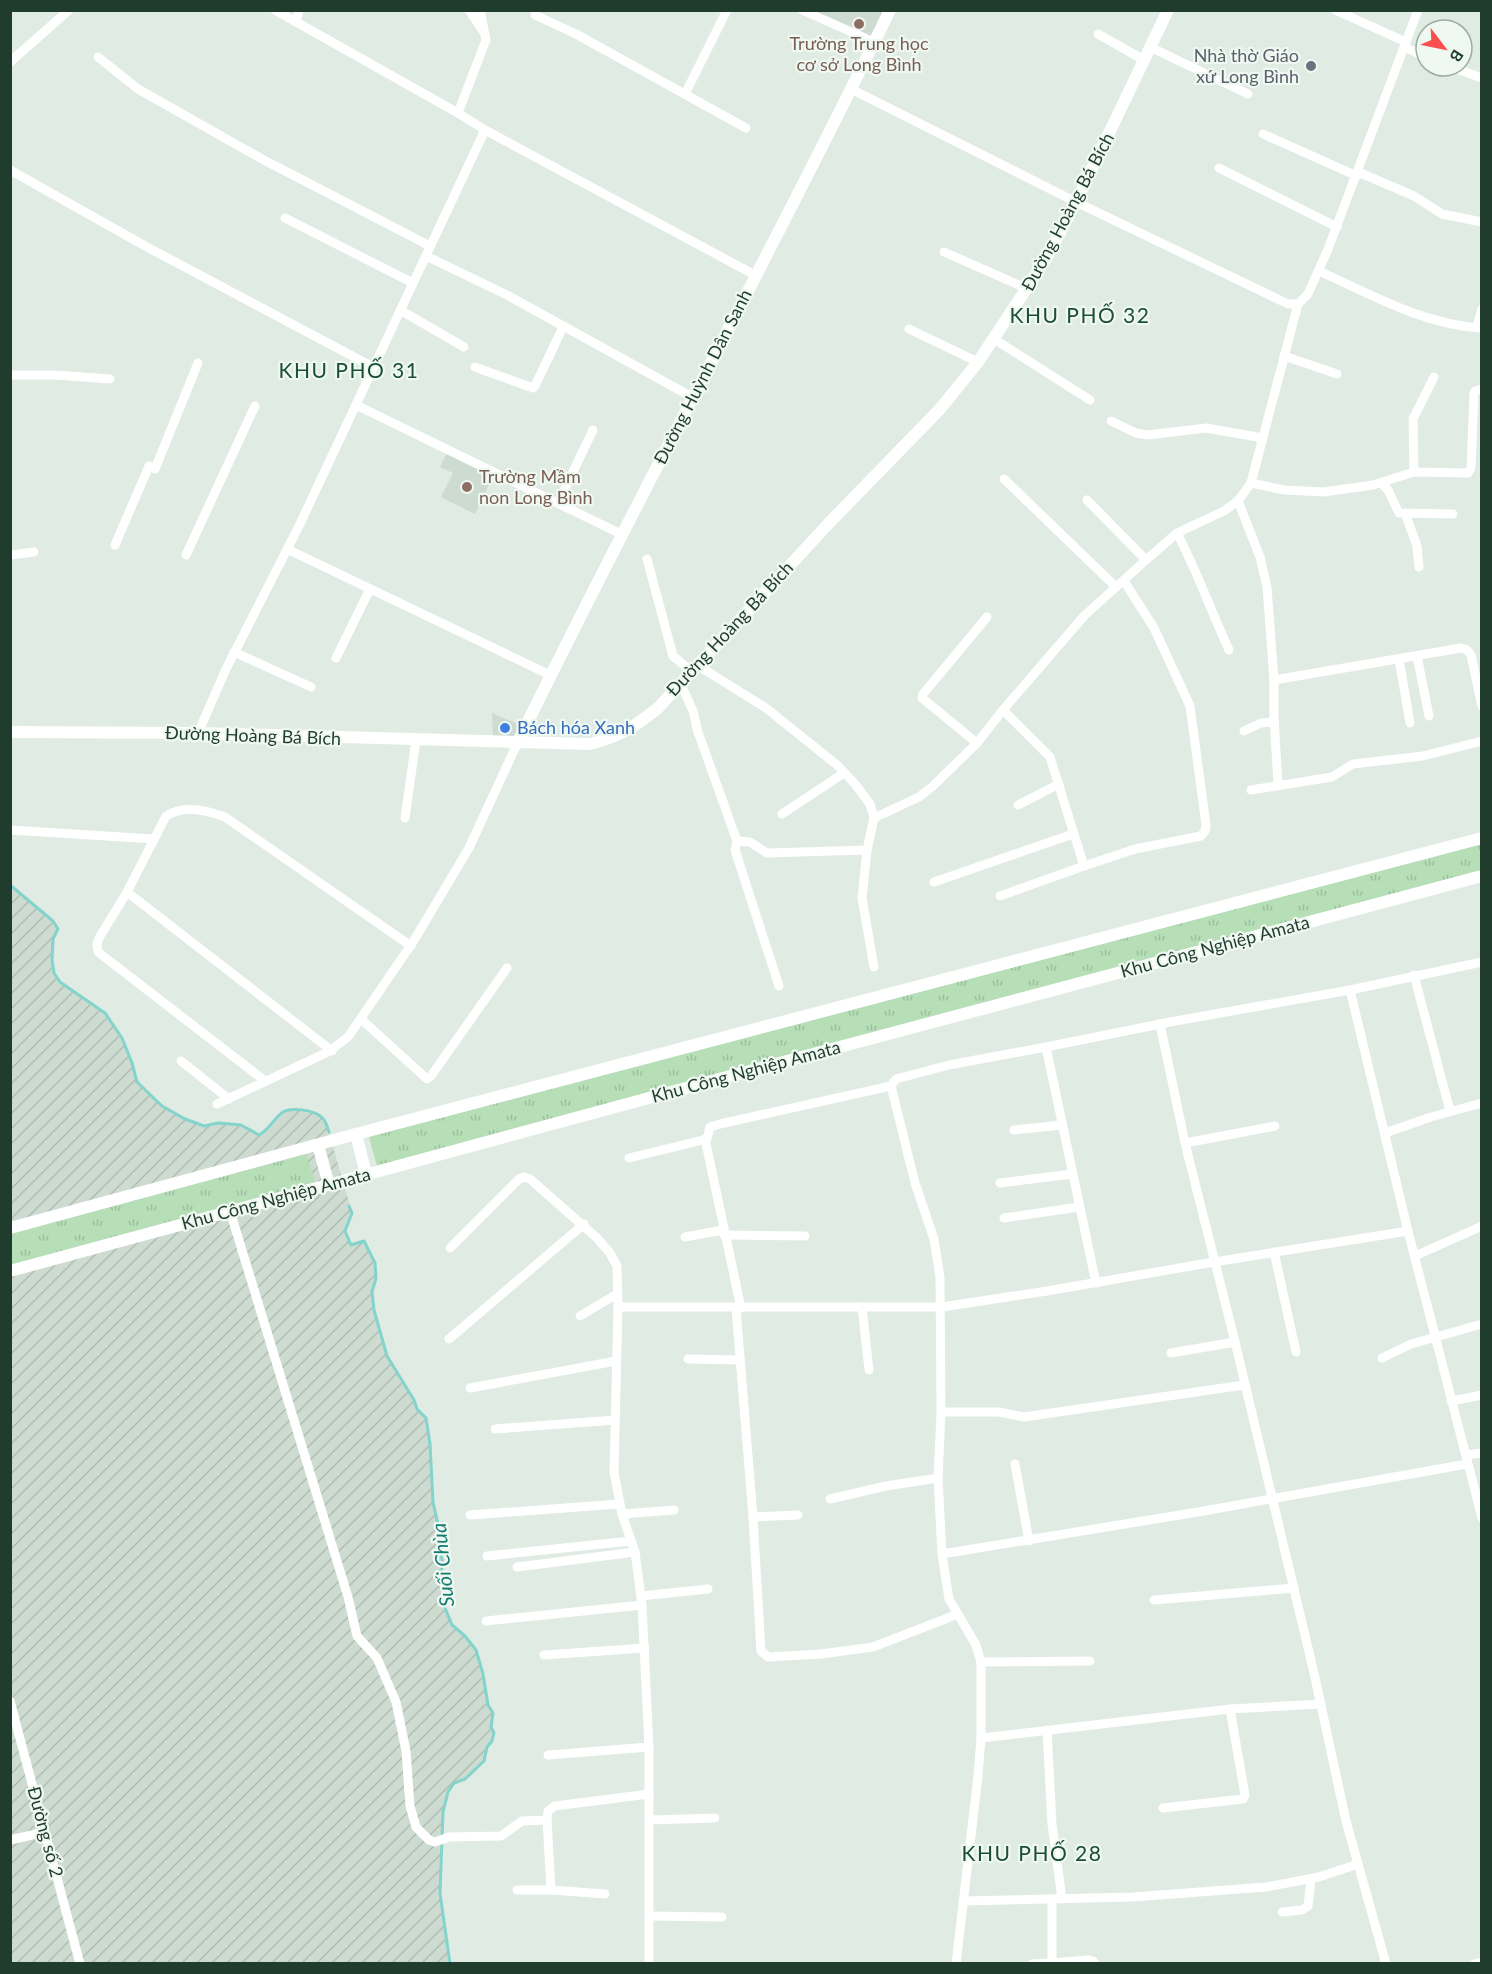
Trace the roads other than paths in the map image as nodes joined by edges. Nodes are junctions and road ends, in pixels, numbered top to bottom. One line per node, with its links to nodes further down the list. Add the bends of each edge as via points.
1 (69, 10): 22 (street)
2 (275, 10): 13 (street)
3 (299, 10): 13 (street)
4 (469, 10): 14 (street)
5 (480, 10): 14 (street)
6 (727, 10): 24 (street)
7 (802, 10): 16 (street)
8 (890, 10): 16 (street, Đường Huỳnh Dân Sanh)
9 (1168, 10): 18 (street, Đường Hoàng Bá Bích)
10 (1335, 10): 17 (street)
11 (1418, 10): 17 (street)
12 (535, 15): 24 (street)
13 (296, 22): 26 (street)
14 (485, 33): 26 (street, via 484,47)
15 (1098, 34): 21 (street)
16 (874, 42): 23 (street, Đường Huỳnh Dân Sanh)
17 (1405, 45): 19 (street); 32 (street)
18 (1150, 47): 21 (street, Đường Hoàng Bá Bích); 25 (street)
19 (1414, 50)
20 (98, 57): 37 (street, via 138,89)
21 (1144, 60): 33 (street, Đường Hoàng Bá Bích)
22 (10, 62)
23 (851, 89): 33 (street); 41 (street, Đường Huỳnh Dân Sanh)
24 (685, 94): 27 (street)
25 (1248, 94)
26 (458, 113): 28 (street)
27 (746, 128)
28 (485, 129): 37 (street); 41 (street)
29 (1263, 134): 32 (street)
30 (1219, 168): 36 (street)
31 (10, 170): 55 (street)
32 (1358, 174): 35 (street, via 1414,196 1442,214); 36 (street)
33 (1077, 202): 43 (street, Đường Hoàng Bá Bích); 44 (street, via 1288,304)
34 (285, 218): 42 (street)
35 (1482, 222)
36 (1337, 227): 40 (street)
37 (430, 246): 39 (street)
38 (944, 252): 43 (street)
39 (426, 256): 42 (street); 47 (street)
40 (1319, 271): 44 (street, via 1308,294); 48 (street, via 1397,306 1451,325)
41 (755, 275): 62 (street, Đường Huỳnh Dân Sanh)
42 (414, 283): 46 (street)
43 (1028, 289): 50 (street, Đường Hoàng Bá Bích)
44 (1298, 304): 52 (street)
45 (1482, 309): 48 (street)
46 (400, 310): 51 (street); 55 (street)
47 (563, 327): 56 (street, via 533,388); 62 (street)
48 (1479, 328)
49 (909, 329): 53 (street)
50 (994, 339): 53 (street, Đường Hoàng Bá Bích); 63 (street)
51 (464, 347)
52 (1284, 356): 57 (street); 69 (street)
53 (978, 362): 97 (street, Đường Hoàng Bá Bích, via 940,409)
54 (198, 363): 81 (street)
55 (373, 367): 64 (street)
56 (475, 367)
57 (1337, 374)
58 (10, 375): 60 (street)
59 (1434, 376): 70 (street, via 1414,413)
60 (110, 379)
61 (1482, 389): 66 (street, via 1474,394)
62 (692, 397): 80 (street, Đường Huỳnh Dân Sanh)
63 (1090, 400)
64 (356, 405): 76 (street); 82 (street)
65 (255, 406): 85 (street)
66 (1477, 417): 70 (street, via 1468,472)
67 (1111, 421): 69 (street, via 1148,435 1206,428)
68 (593, 430): 76 (street)
69 (1263, 438): 72 (street)
70 (1414, 472): 73 (street)
71 (1004, 479): 89 (street)
72 (1251, 483): 73 (street, via 1324,492); 75 (street)
73 (1381, 483): 77 (street, via 1397,512)
74 (1087, 500): 87 (street)
75 (1238, 501): 79 (street); 99 (street, via 1267,587)
76 (558, 503): 80 (street)
77 (1405, 513): 78 (street); 88 (street, via 1419,551)
78 (1453, 514)
79 (1178, 534): 87 (street); 92 (street, via 1196,568)
80 (623, 535): 98 (street, Đường Huỳnh Dân Sanh)
81 (115, 545)
82 (287, 549): 90 (street); 93 (street)
83 (34, 552): 84 (street)
84 (10, 555)
85 (186, 555)
86 (647, 559): 97 (street, via 673,656)
87 (1146, 560): 89 (street)
88 (1419, 567)
89 (1120, 584): 103 (street, via 1084,616); 128 (street, via 1154,628 1190,706 1206,825 1201,836 1135,849)
90 (370, 589): 95 (street); 98 (street)
91 (987, 617): 112 (street, via 922,698)
92 (1228, 650)
93 (234, 652): 101 (street); 109 (street)
94 (1417, 656): 96 (street); 102 (street, via 1467,650); 104 (street)
95 (336, 658)
96 (1399, 659): 99 (street); 106 (street)
97 (694, 668): 100 (street, Đường Hoàng Bá Bích); 114 (street, via 766,708)
98 (550, 675): 113 (street, Đường Huỳnh Dân Sanh)
99 (1274, 680): 105 (street)
100 (680, 682): 113 (street, Đường Hoàng Bá Bích, via 658,708 613,738 590,744); 126 (street)
101 (311, 687)
102 (1482, 706)
103 (1003, 710): 112 (street); 115 (street, via 1050,757)
104 (1429, 716)
105 (1274, 722): 107 (street); 116 (street)
106 (1410, 723)
107 (1244, 730)
108 (10, 732): 109 (street, Đường Hoàng Bá Bích)
109 (198, 733): 110 (street, Đường Hoàng Bá Bích)
110 (416, 740): 113 (street, Đường Hoàng Bá Bích); 120 (street)
111 (1482, 741): 116 (street, via 1423,756 1357,763 1332,777)
112 (977, 743): 121 (street, via 920,797)
113 (517, 744): 133 (street, via 469,848)
114 (844, 772): 119 (street); 121 (street, via 870,804)
115 (1059, 784): 118 (street); 123 (street)
116 (1278, 784): 117 (street)
117 (1251, 790)
118 (1018, 805)
119 (782, 813)
120 (405, 818)
121 (874, 818): 127 (street)
122 (10, 830): 125 (street)
123 (1073, 834): 128 (street); 130 (street)
124 (1482, 838): 155 (street, Khu Công Nghiệp Amata)
125 (154, 839): 131 (street); 133 (street, via 172,812 191,810 225,817)
126 (737, 841): 127 (street, via 750,842 767,853); 138 (street, via 735,850)
127 (867, 850): 135 (street, via 862,898)
128 (1083, 866): 132 (street)
129 (1482, 876): 160 (street, Khu Công Nghiệp Amata)
130 (934, 882)
131 (127, 892): 143 (street); 145 (street, via 99,938 98,952)
132 (1000, 896)
133 (411, 946): 140 (street)
134 (1482, 962): 137 (street)
135 (874, 967)
136 (507, 968): 140 (street, via 427,1078)
137 (1414, 975): 139 (street); 150 (street)
138 (779, 986)
139 (1350, 990): 141 (street); 154 (street)
140 (361, 1019): 143 (street)
141 (1160, 1024): 142 (street); 157 (street)
142 (1046, 1047): 146 (street, via 917,1073 896,1079); 151 (street)
143 (332, 1051): 145 (street)
144 (181, 1061): 147 (street)
145 (266, 1082): 147 (street)
146 (891, 1086): 156 (street, via 720,1124 710,1127); 183 (street, via 915,1183 934,1239)
147 (229, 1099): 148 (street)
148 (217, 1104)
149 (1482, 1104): 150 (street)
150 (1450, 1111): 154 (street)
151 (1062, 1125): 153 (street); 161 (street)
152 (1275, 1126): 157 (street)
153 (1014, 1130)
154 (1385, 1133): 171 (street)
155 (356, 1134): 158 (street, Khu Công Nghiệp Amata); 160 (street)
156 (705, 1139): 159 (street); 170 (street)
157 (1185, 1143): 177 (street)
158 (318, 1145): 163 (street); 169 (street, Khu Công Nghiệp Amata)
159 (629, 1158)
160 (366, 1174): 163 (street, Khu Công Nghiệp Amata)
161 (1072, 1174): 162 (street); 164 (street)
162 (1000, 1183)
163 (330, 1185): 165 (street, Khu Công Nghiệp Amata)
164 (1079, 1207): 166 (street); 179 (street)
165 (230, 1211): 178 (street, Khu Công Nghiệp Amata); 243 (street, via 357,1636 377,1658 396,1702 416,1827 435,1842 449,1837 501,1836 522,1821)
166 (1004, 1218)
167 (584, 1224): 174 (street, via 530,1179 522,1177); 180 (street, via 617,1266); 188 (street)
168 (1482, 1226): 176 (street)
169 (10, 1228)
170 (724, 1232): 172 (street); 173 (street); 184 (street)
171 (1407, 1232): 175 (street); 176 (street)
172 (805, 1236)
173 (685, 1237)
174 (450, 1248)
175 (1275, 1252): 177 (street); 190 (street)
176 (1415, 1256): 187 (street)
177 (1214, 1262): 179 (street); 189 (street)
178 (10, 1271)
179 (1096, 1283): 183 (street)
180 (617, 1294): 181 (street); 185 (street)
181 (618, 1307): 184 (street); 195 (street)
182 (862, 1307): 183 (street); 184 (street); 196 (street)
183 (942, 1307): 201 (street)
184 (738, 1308): 194 (street)
185 (580, 1316)
186 (1482, 1324): 187 (street)
187 (1436, 1337): 192 (street); 200 (street)
188 (449, 1339)
189 (1235, 1342): 191 (street); 197 (street)
190 (1296, 1352)
191 (1171, 1353)
192 (1382, 1358)
193 (688, 1359): 194 (street)
194 (740, 1360): 215 (street)
195 (616, 1361): 198 (street); 202 (street)
196 (869, 1370)
197 (1244, 1385): 201 (street, via 1024,1417 999,1412); 209 (street)
198 (470, 1388)
199 (1482, 1395): 200 (street)
200 (1451, 1401): 205 (street)
201 (941, 1412): 207 (street)
202 (615, 1420): 203 (street); 210 (street, via 614,1472)
203 (495, 1429)
204 (1482, 1453): 205 (street)
205 (1466, 1460): 209 (street); 216 (street)
206 (1015, 1464): 217 (street)
207 (938, 1478): 208 (street); 220 (street)
208 (830, 1499)
209 (1273, 1499): 217 (street); 223 (street)
210 (619, 1504): 212 (street); 213 (street)
211 (674, 1510): 212 (street)
212 (622, 1514): 218 (street)
213 (470, 1515)
214 (798, 1515): 215 (street)
215 (753, 1517): 227 (street, via 761,1651 768,1657 873,1647)
216 (1482, 1518)
217 (1029, 1540): 220 (street)
218 (631, 1541): 219 (street); 221 (street)
219 (635, 1552): 222 (street); 225 (street)
220 (942, 1554): 227 (street, via 949,1599)
221 (487, 1556)
222 (518, 1567)
223 (1294, 1588): 226 (street); 234 (street)
224 (708, 1589): 225 (street)
225 (641, 1600): 228 (street); 229 (street)
226 (1154, 1600)
227 (958, 1614): 232 (street)
228 (486, 1621)
229 (645, 1648): 230 (street); 238 (street)
230 (544, 1655)
231 (1090, 1661): 232 (street)
232 (981, 1662): 237 (street)
233 (10, 1701): 245 (street, Đường số 2)
234 (1321, 1704): 235 (street); 247 (street)
235 (1230, 1709): 236 (street); 241 (street, via 1243,1800)
236 (1047, 1730): 237 (street); 252 (street)
237 (981, 1738): 253 (street)
238 (649, 1747): 239 (street); 240 (street)
239 (548, 1755)
240 (649, 1794): 243 (street, via 555,1806 548,1810); 244 (street)
241 (1163, 1808)
242 (715, 1818): 244 (street)
243 (547, 1820): 250 (street)
244 (650, 1820): 255 (street)
245 (45, 1832): 246 (street); 259 (street, Đường số 2)
246 (10, 1840)
247 (1358, 1864): 248 (street); 264 (street)
248 (1311, 1879): 252 (street, via 1191,1893); 254 (street, via 1308,1906)
249 (517, 1890): 250 (street)
250 (551, 1890): 251 (street)
251 (605, 1894)
252 (1057, 1899): 253 (street); 258 (street)
253 (963, 1901): 261 (street)
254 (1282, 1912)
255 (650, 1916): 256 (street); 260 (street)
256 (722, 1917)
257 (1482, 1962): 265 (street)
258 (1052, 1963): 262 (street); 263 (street, via 1088,1960)
259 (80, 1964)
260 (649, 1964)
261 (956, 1964)
262 (1032, 1964)
263 (1095, 1964)
264 (1386, 1964)
265 (1474, 1964)

